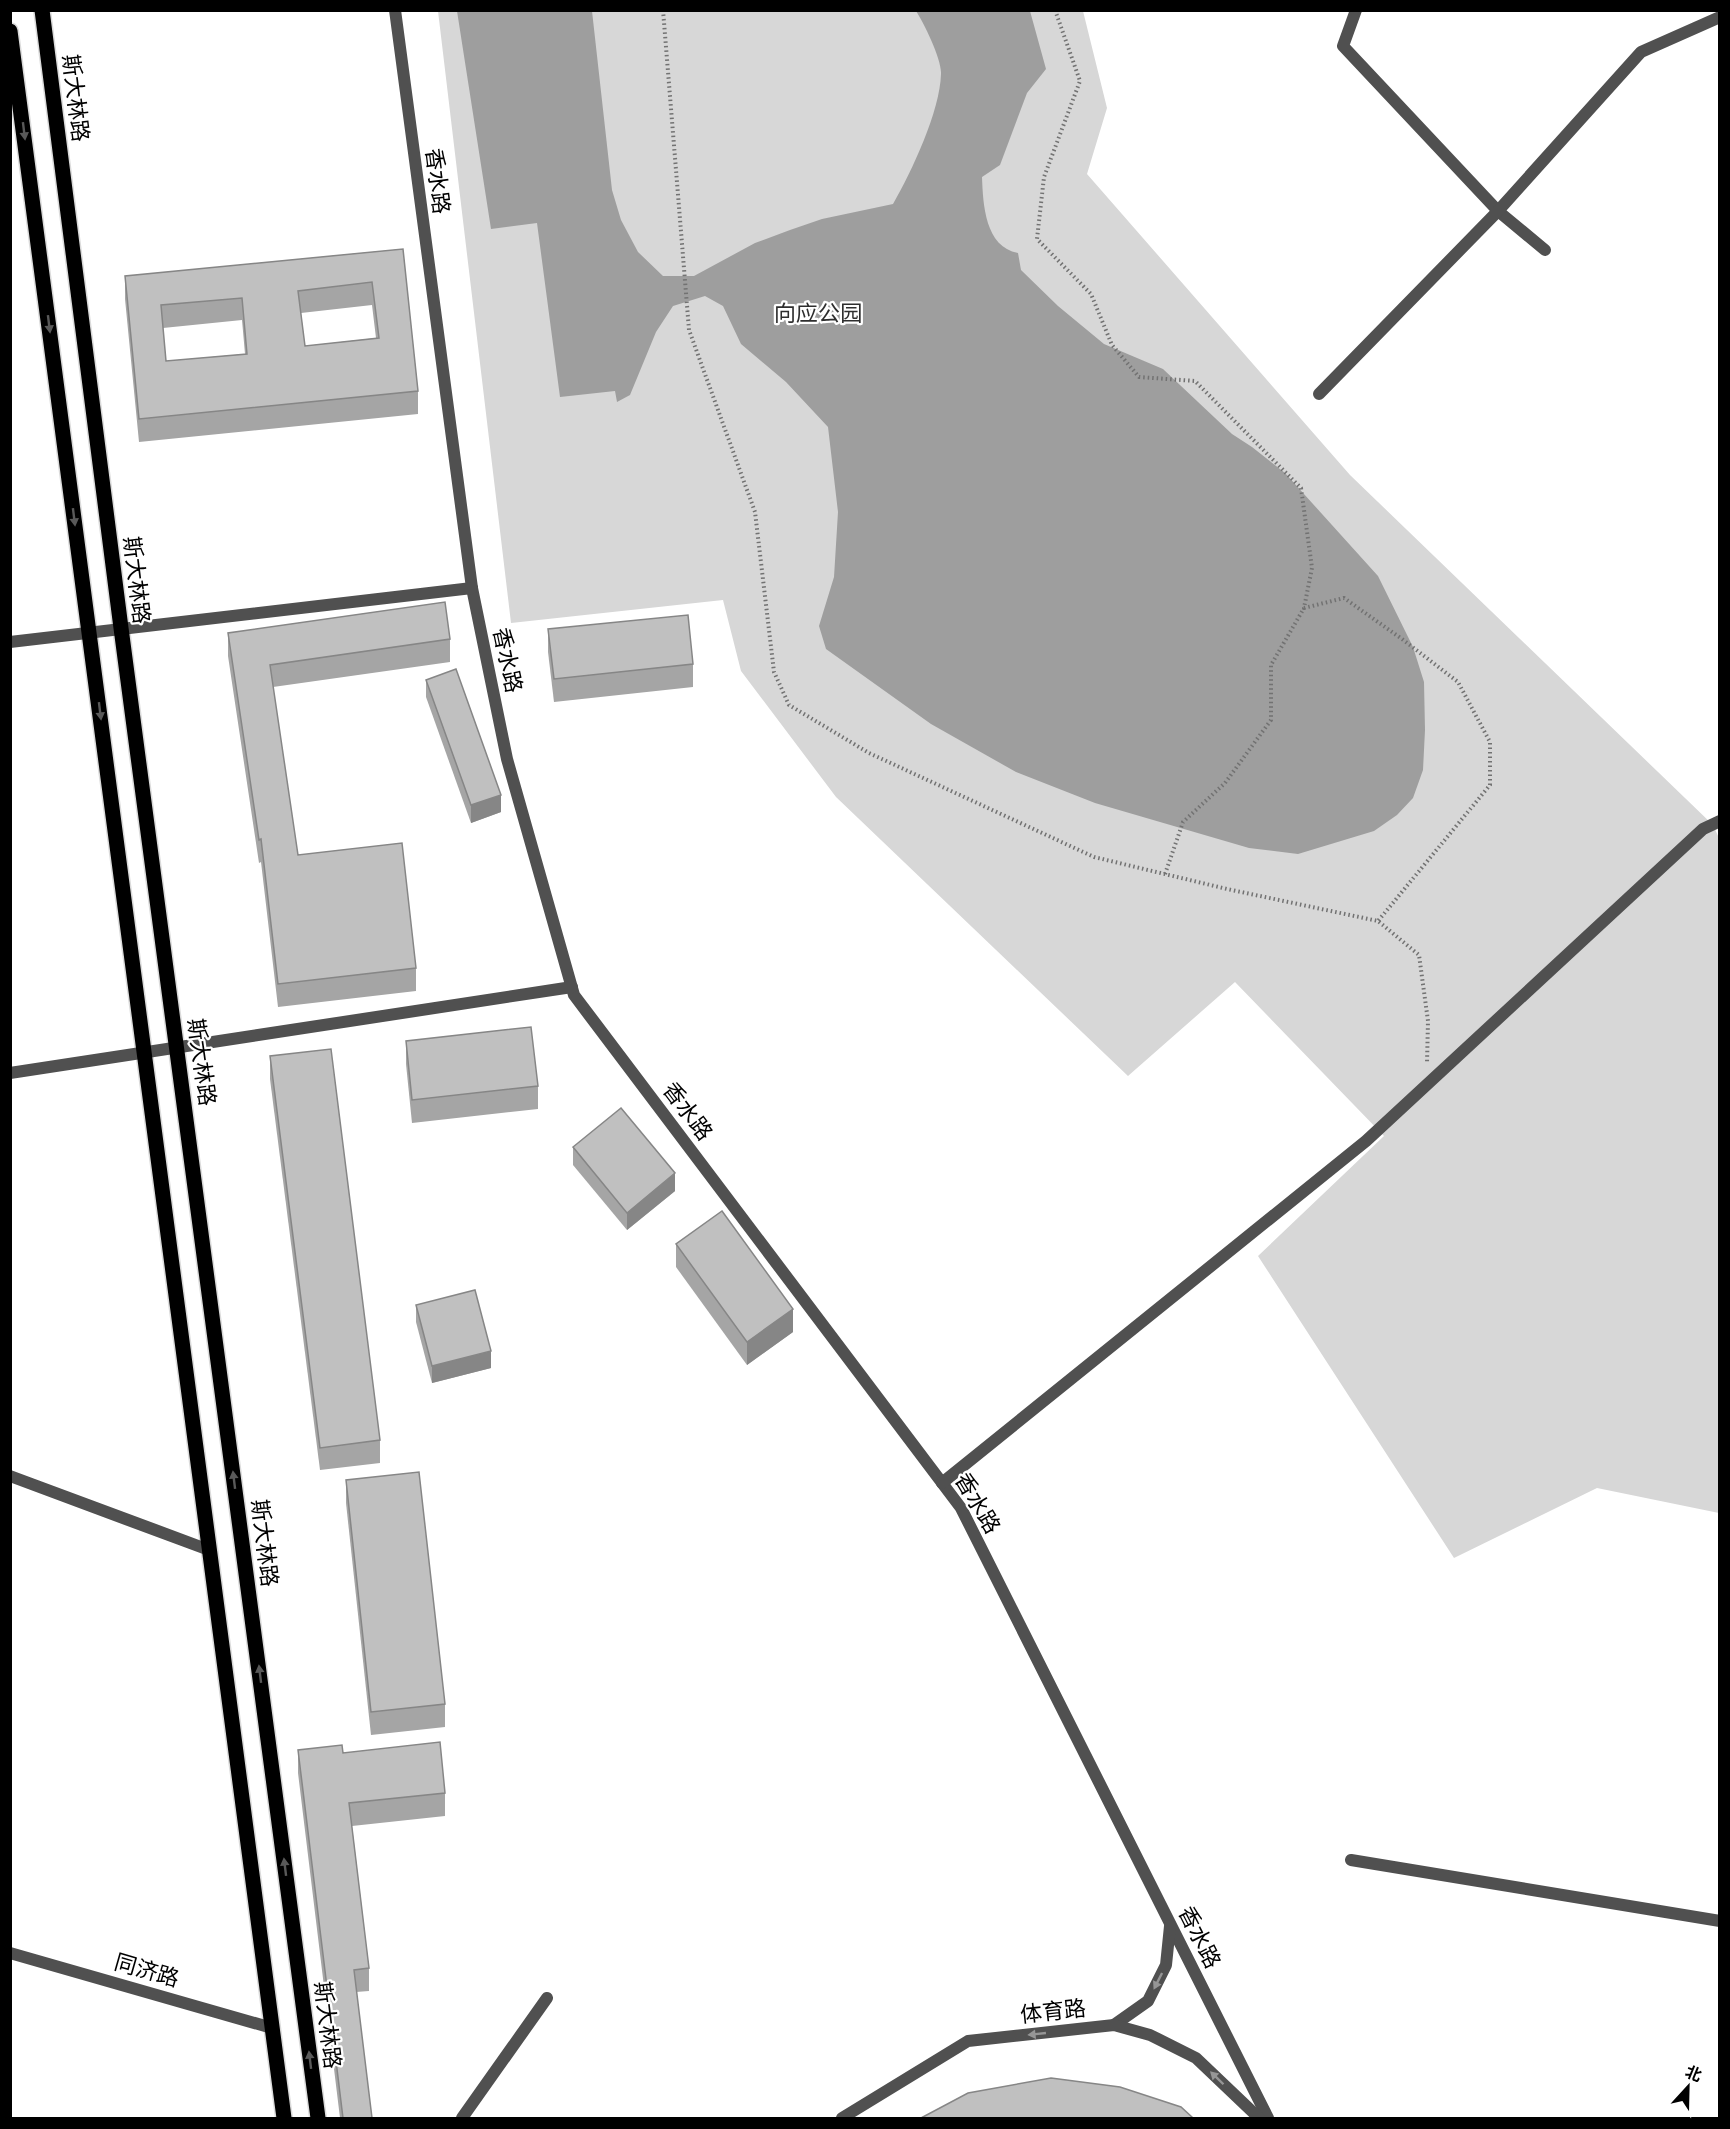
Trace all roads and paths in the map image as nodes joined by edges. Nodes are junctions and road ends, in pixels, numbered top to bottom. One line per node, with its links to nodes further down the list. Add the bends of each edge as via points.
1 (42, 10): 14 (main road, 斯大林路)
2 (395, 10): 12 (street, 香水路)
3 (663, 10): 18 (path, via 689,330 755,512 774,672 789,705 868,753 1094,857)
4 (1055, 10): 13 (path, via 1080,81 1044,177 1037,239 1091,294 1112,345 1139,377 1195,381 1301,488 1312,568)
5 (1356, 10): 9 (street, via 1343,46)
6 (1719, 17): 9 (street, via 1641,52)
7 (10, 31): 8 (main road)
8 (15, 106): 15 (main road, one-way to 15)
9 (1498, 211): 10 (street); 11 (street)
10 (1545, 250)
11 (1319, 394)
12 (472, 588): 14 (street); 20 (street, 香水路, via 507,759)
13 (1304, 608): 18 (path, via 1271,665 1271,720 1225,783 1183,822); 19 (path, via 1344,598 1402,639 1458,682 1490,742 1490,785)
14 (121, 628): 15 (street); 21 (main road, 斯大林路)
15 (89, 632): 16 (street); 22 (main road, one-way to 22)
16 (10, 642)
17 (1719, 821): 24 (street, via 1703,830)
18 (1165, 874): 19 (path)
19 (1378, 921): 24 (path, via 1419,955 1428,1021)
20 (572, 987): 21 (street); 26 (street, 香水路, via 574,995)
21 (178, 1048): 22 (street); 36 (main road, 斯大林路, one-way to 21)
22 (144, 1052): 23 (street); 27 (main road)
23 (10, 1073)
24 (1426, 1083): 26 (street, via 1366,1141)
25 (10, 1476): 27 (street)
26 (942, 1482): 30 (street, 香水路, via 961,1508)
27 (209, 1550): 34 (main road)
28 (1351, 1860): 29 (street)
29 (1719, 1921)
30 (1170, 1925): 33 (street, one-way to 33, via 1166,1965 1148,2001); 40 (street, 香水路)
31 (10, 1953): 34 (street, 同济路)
32 (547, 1998): 37 (street)
33 (1114, 2025): 38 (street, 体育路, one-way to 38, via 968,2042); 39 (street, 体育路, one-way to 33, via 1196,2058 1150,2035)
34 (272, 2028): 35 (main road)
35 (284, 2118)
36 (318, 2118)
37 (462, 2118)
38 (842, 2118)
39 (1259, 2118)
40 (1268, 2118)

